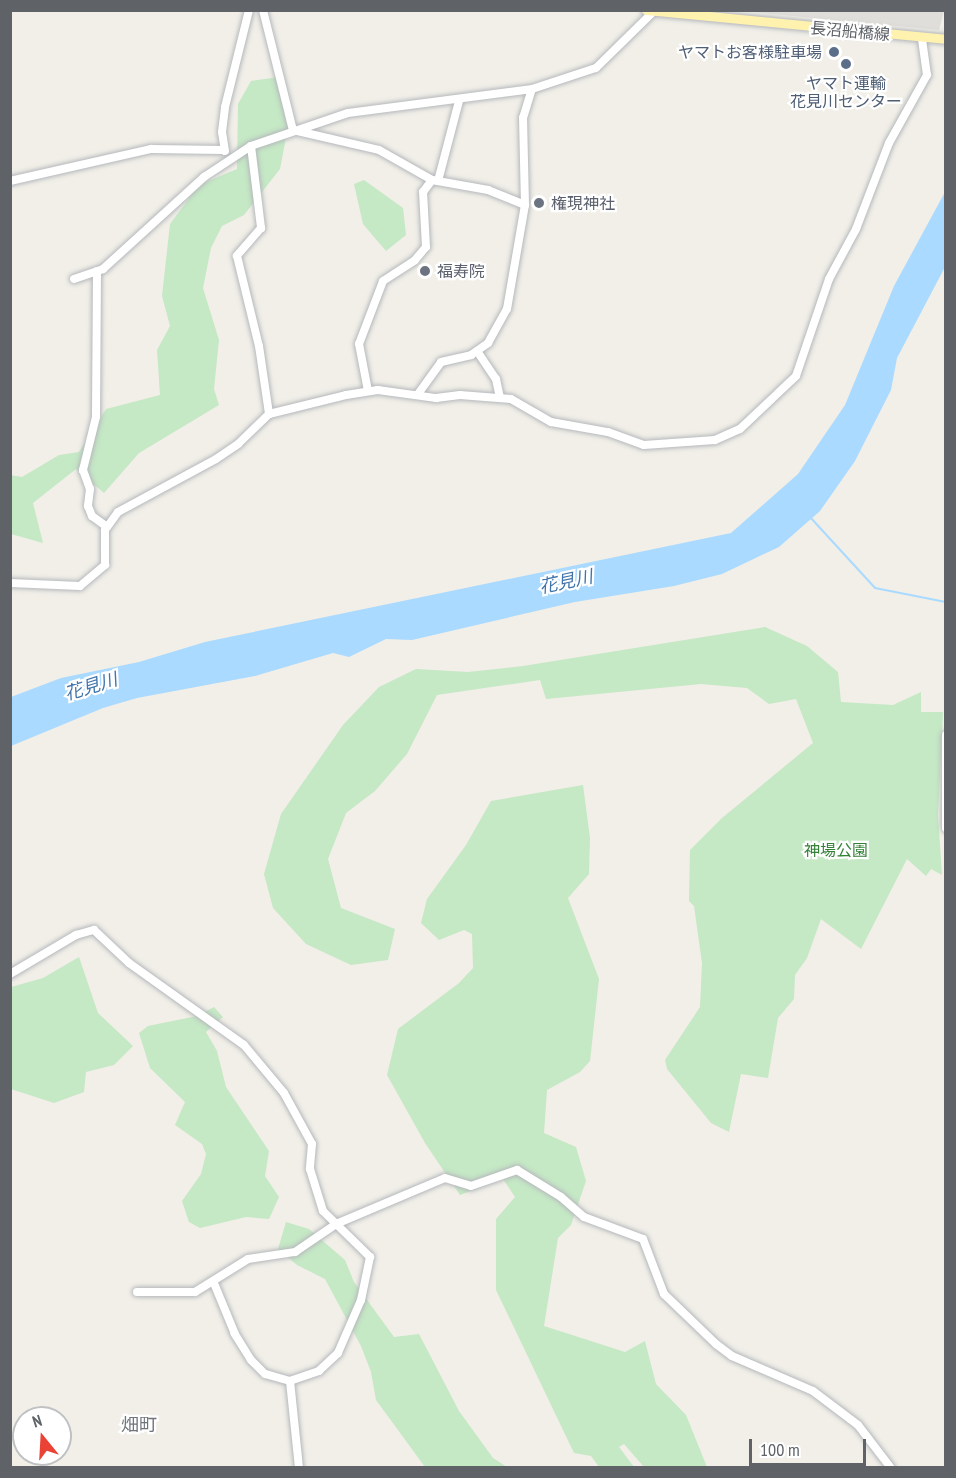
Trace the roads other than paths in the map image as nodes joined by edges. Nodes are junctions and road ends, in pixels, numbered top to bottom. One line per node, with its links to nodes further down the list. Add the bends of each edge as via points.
1 (249, 10): 11 (street, via 225,107)
2 (263, 10): 9 (street)
3 (646, 10): 4 (main road, 長沼船橋線)
4 (655, 11): 5 (main road, 長沼船橋線); 7 (street, via 596,68)
5 (922, 38): 6 (main road, 長沼船橋線); 21 (street, via 927,75 889,143 856,229 828,279 796,376 740,429 715,440 644,445 608,432 551,422 520,402)
6 (945, 39)
7 (532, 89): 8 (street); 15 (street, via 523,118)
8 (459, 101): 9 (street, via 348,113); 13 (street)
9 (293, 130): 10 (street); 13 (street, via 379,150)
10 (251, 146): 12 (street); 22 (street, via 261,228 237,256 259,346)
11 (223, 150): 12 (street); 14 (street, via 151,149)
12 (235, 153): 16 (street)
13 (435, 180): 15 (street, via 488,190); 19 (street, via 423,192 426,247 416,260 383,281 359,344)
14 (10, 181)
15 (525, 205): 18 (street, via 507,309 488,343)
16 (97, 271): 17 (street); 23 (street, via 96,417 83,470 90,489 88,506 92,516)
17 (75, 279)
18 (477, 351): 20 (street, via 441,362); 21 (street, via 496,379)
19 (368, 391): 20 (street); 22 (street)
20 (418, 394): 21 (street, via 436,398)
21 (500, 398)
22 (268, 414): 23 (street, via 238,444 118,512)
23 (106, 526): 24 (street, via 105,565 80,585)
24 (10, 583)
25 (945, 735): 26 (street)
26 (945, 767): 27 (street)
27 (945, 828)
28 (10, 974): 29 (street, via 76,935 94,930 129,963 235,1038 284,1093 307,1131 312,1144 310,1169 314,1191 322,1211)
29 (336, 1224): 30 (street, via 295,1252 248,1258); 32 (street, via 370,1257 368,1278 338,1353 319,1371); 34 (street, via 445,1179 471,1186 517,1170 561,1197 584,1217 643,1239 664,1294 716,1344 732,1356 813,1391 858,1425)
30 (214, 1282): 31 (street, via 195,1292 175,1295); 32 (street, via 235,1334 258,1369)
31 (137, 1292)
32 (290, 1381): 33 (street)
33 (299, 1467)
34 (891, 1467)

